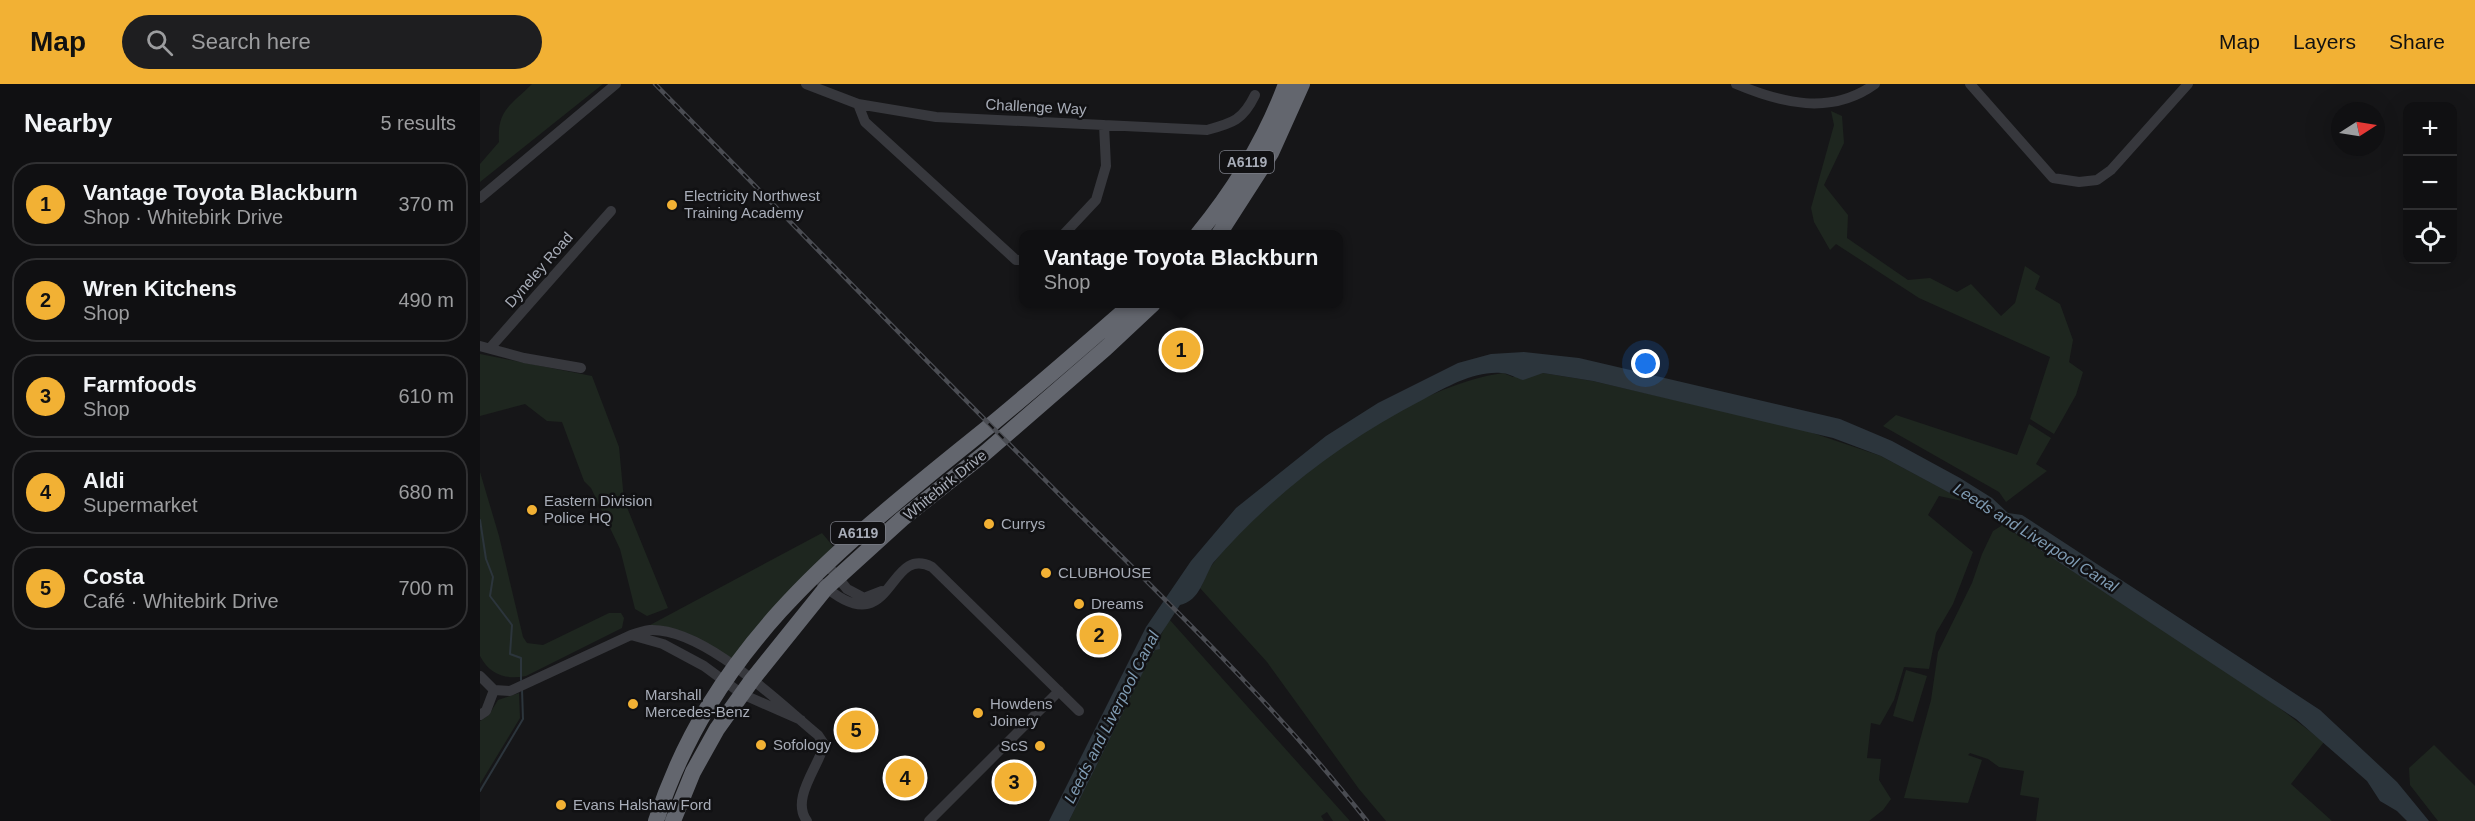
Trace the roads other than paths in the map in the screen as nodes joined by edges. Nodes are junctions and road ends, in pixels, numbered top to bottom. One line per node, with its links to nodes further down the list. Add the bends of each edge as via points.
1 (616, 84): 12 (street)
2 (806, 84): 10 (street, Challenge Way)
3 (1286, 84): 15 (highway, A6119, via 1261,141)
4 (1302, 84): 16 (highway, A6119, via 1271,153)
5 (1736, 84): 6 (street, via 1768,97 1808,105 1842,100)
6 (1875, 84)
7 (1970, 84): 8 (street, via 2053,178 2079,182 2097,180 2111,170)
8 (2188, 84)
9 (1255, 94): 11 (street, Challenge Way, via 1246,112 1230,124 1207,129)
10 (858, 104): 11 (street, Challenge Way, via 936,117); 17 (street, via 865,122)
11 (1104, 125): 14 (street, via 1106,166 1096,200)
12 (480, 198)
13 (611, 211): 20 (street, Dyneley Road)
14 (1068, 230)
15 (1202, 230)
16 (1222, 230)
17 (1019, 260)
18 (1126, 308): 22 (highway, Whitebirk Drive / A6119, via 1050,377 869,523)
19 (1148, 308): 24 (highway, Whitebirk Drive / A6119, via 1107,348 902,519)
20 (485, 347): 21 (street)
21 (581, 368)
22 (826, 563): 23 (highway, Whitebirk Drive / A6119); 24 (street)
23 (812, 576): 24 (street); 27 (highway, Whitebirk Drive / A6119)
24 (832, 583): 25 (street, via 864,598); 25 (street, via 846,603 858,607 871,605); 29 (highway, Whitebirk Drive / A6119)
25 (885, 590): 31 (street, via 909,566 925,563 932,567)
26 (631, 634): 27 (street); 27 (street, via 650,630 678,635); 30 (street, via 510,691)
27 (729, 673): 29 (street); 32 (street); 36 (highway, Whitebirk Drive / A6119, via 678,761)
28 (480, 676): 30 (street)
29 (752, 680): 32 (highway, Whitebirk Drive / A6119); 35 (street)
30 (494, 690): 34 (street, via 486,711)
31 (1059, 691): 33 (street); 39 (street)
32 (742, 694): 35 (street); 37 (highway, Whitebirk Drive / A6119, via 693,772)
33 (1079, 711)
34 (480, 715)
35 (801, 720): 38 (street, via 824,744 802,797 801,811)
36 (656, 821)
37 (673, 821)
38 (807, 821)
39 (929, 821)

